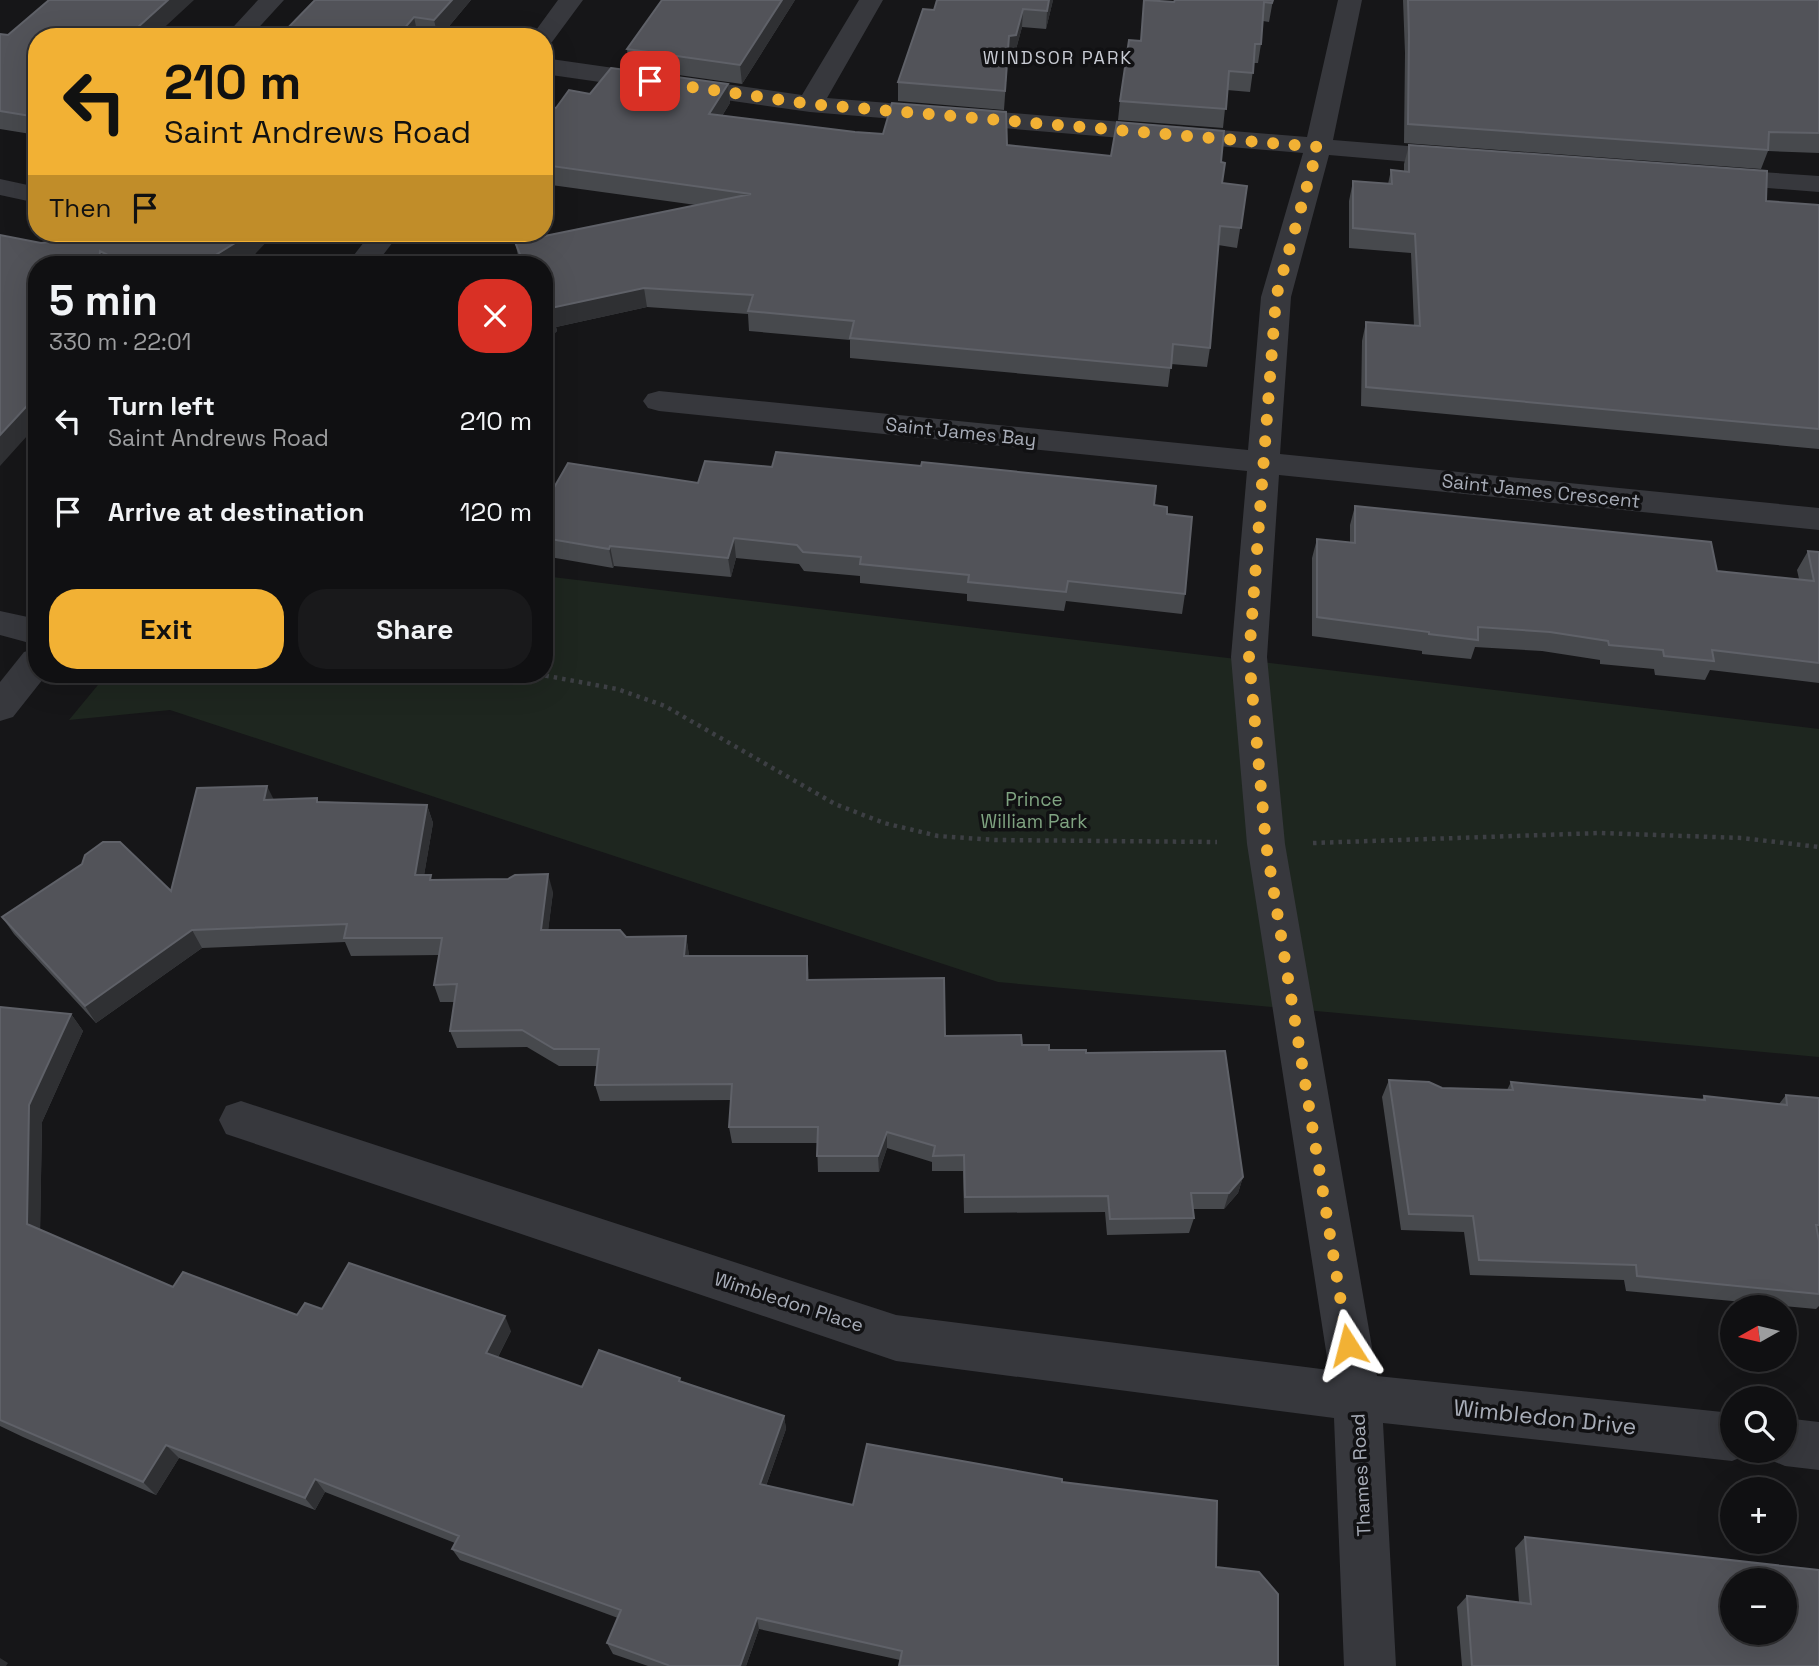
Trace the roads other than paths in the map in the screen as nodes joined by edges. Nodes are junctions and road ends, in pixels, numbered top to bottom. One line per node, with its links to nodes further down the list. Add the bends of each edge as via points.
1 (272, 0): 5 (street)
2 (571, 0): 6 (street)
3 (871, 0): 8 (street)
4 (1350, 0): 9 (street, Thames Road)
5 (245, 28)
6 (550, 28)
7 (553, 67): 8 (street)
8 (810, 104): 9 (street)
9 (1318, 147): 10 (street); 18 (street, Thames Road, via 1276,297)
10 (1485, 160)
11 (1694, 175): 12 (street)
12 (1819, 184)
13 (0, 187): 14 (street)
14 (28, 193)
15 (379, 242): 16 (street)
16 (367, 256)
17 (659, 401): 18 (street, Saint James Bay)
18 (1263, 463): 19 (street, Saint James Crescent); 25 (street, Thames Road, via 1249,657 1266,844)
19 (1819, 519)
20 (0, 623): 21 (street)
21 (28, 630)
22 (28, 672): 23 (street)
23 (0, 707)
24 (242, 1120): 25 (street, Wimbledon Place, via 896,1338)
25 (1357, 1397): 26 (street, Wimbledon Drive); 29 (street, Thames Road)
26 (1720, 1436)
27 (1797, 1443): 28 (street)
28 (1819, 1446)
29 (1370, 1666)

